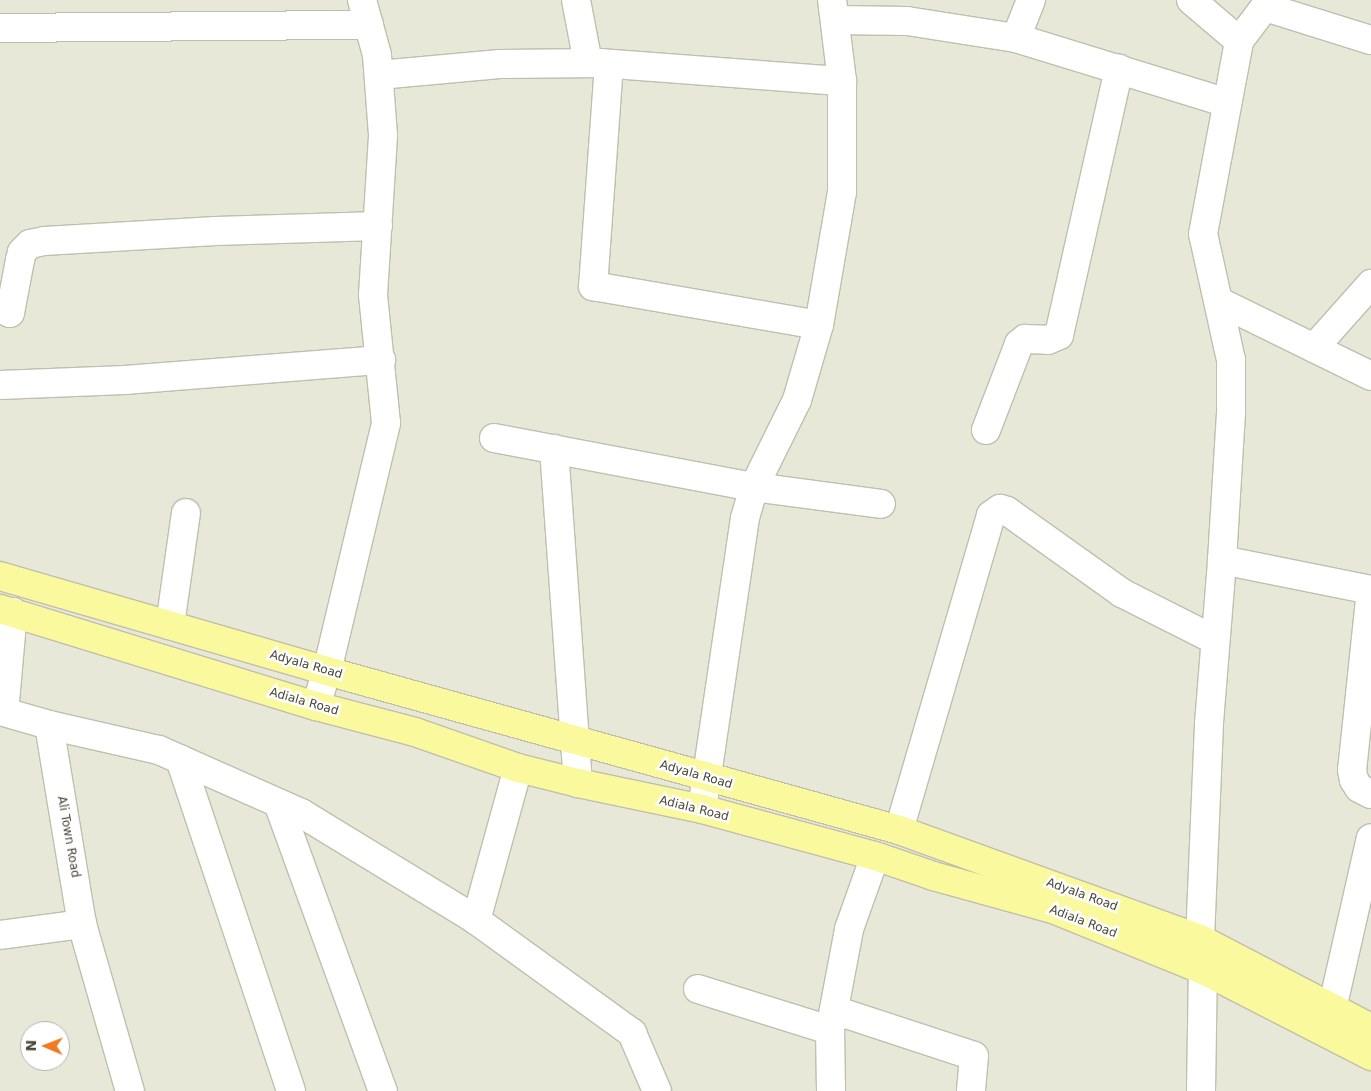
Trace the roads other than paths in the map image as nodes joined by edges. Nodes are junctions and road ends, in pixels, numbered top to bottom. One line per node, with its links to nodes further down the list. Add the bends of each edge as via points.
1 (576, 0): 11 (street)
2 (1031, 0): 8 (street)
3 (1191, 0): 10 (street)
4 (1267, 3): 9 (street); 10 (street)
5 (834, 10): 8 (street); 14 (street)
6 (366, 13): 7 (street); 13 (street)
7 (0, 28)
8 (1016, 38): 12 (street)
9 (1371, 40)
10 (1239, 42): 15 (street)
11 (598, 64): 13 (street, via 500,64); 14 (street); 20 (street, via 593,286)
12 (1119, 69): 15 (street); 25 (street, via 1059,335 1048,340 1025,339 1019,344)
13 (379, 75): 16 (street, via 383,135)
14 (842, 81): 20 (street, via 842,192)
15 (1227, 103): 18 (street, via 1204,234)
16 (378, 226): 19 (street, via 216,231 30,244 22,252 10,313); 22 (street, via 373,295)
17 (1371, 284): 21 (street)
18 (1220, 302): 21 (street); 31 (street, via 1231,360)
19 (0, 308)
20 (819, 325): 28 (street, via 797,400)
21 (1314, 348): 23 (street)
22 (381, 360): 24 (street, via 125,380); 37 (street, via 386,422)
23 (1371, 376)
24 (0, 385)
25 (986, 430)
26 (494, 438): 27 (street)
27 (554, 449): 28 (street); 41 (street)
28 (754, 487): 29 (street); 44 (street, via 743,527)
29 (881, 504)
30 (186, 513): 35 (street)
31 (1222, 560): 33 (street); 36 (street)
32 (0, 576): 35 (main road, Adyala Road)
33 (1371, 590): 46 (street, via 1352,770 1359,788)
34 (7, 610): 38 (main road, Adiala Road); 39 (street)
35 (170, 626): 37 (main road, Adyala Road)
36 (1215, 640): 49 (street, via 1122,593 1000,509 991,515); 55 (street)
37 (327, 671): 38 (street); 41 (main road, Adyala Road)
38 (316, 706): 43 (main road, Adiala Road, via 415,732)
39 (2, 711): 40 (street)
40 (49, 725): 42 (street, via 159,750); 53 (street, Ali Town Road)
41 (575, 741): 44 (main road, Adyala Road); 45 (street)
42 (180, 759): 47 (street); 63 (street)
43 (518, 768): 45 (main road, Adiala Road); 52 (street)
44 (706, 778): 48 (street); 49 (main road, Adyala Road)
45 (578, 783): 48 (main road, Adiala Road)
46 (1371, 794)
47 (278, 803): 52 (street, via 301,813); 64 (street)
48 (702, 808): 51 (main road, Adiala Road)
49 (899, 830): 55 (main road, Adyala Road)
50 (1371, 838): 58 (street)
51 (874, 856): 56 (main road, Adiala Road, via 932,876 1053,909); 59 (street, via 849,929)
52 (476, 920): 65 (street, via 632,1033)
53 (82, 924): 54 (street); 62 (street, Ali Town Road)
54 (0, 935)
55 (1200, 940): 56 (street); 58 (main road, Adyala Road)
56 (1203, 970): 61 (main road, Adiala Road); 68 (street)
57 (698, 989): 59 (street)
58 (1332, 1009): 60 (main road, Adyala Road)
59 (832, 1020): 66 (street); 67 (street, via 974,1056)
60 (1371, 1028)
61 (1371, 1056)
62 (130, 1091)
63 (291, 1091)
64 (383, 1091)
65 (657, 1091)
66 (831, 1091)
67 (971, 1091)
68 (1201, 1091)

